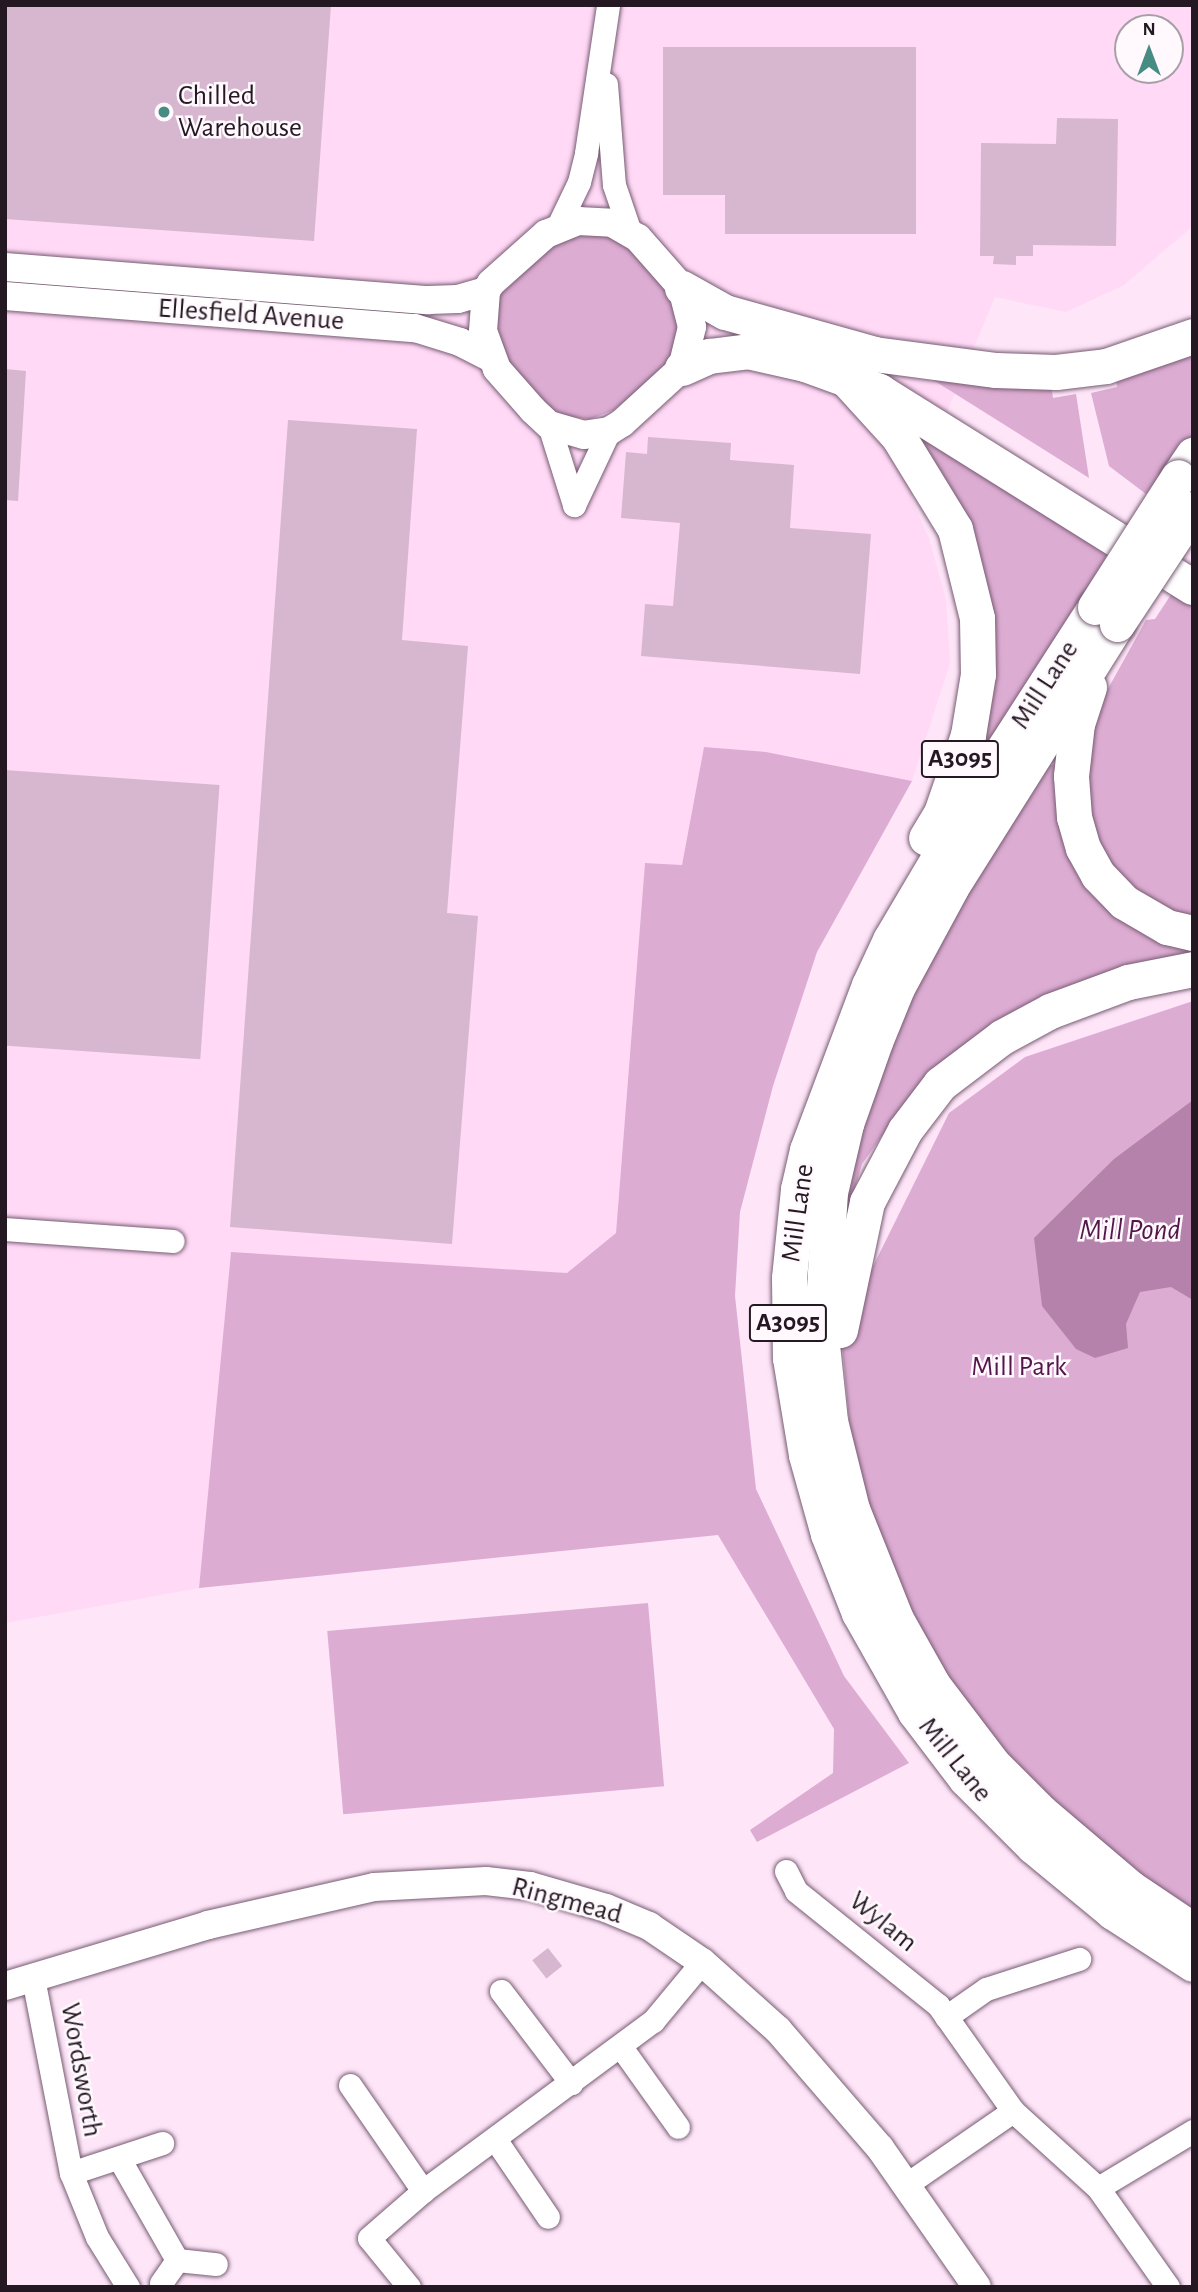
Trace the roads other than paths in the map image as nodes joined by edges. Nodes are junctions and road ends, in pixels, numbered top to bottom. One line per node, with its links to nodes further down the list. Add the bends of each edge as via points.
1 (608, 5): 2 (street)
2 (603, 50): 3 (street, via 579,182); 4 (street, via 614,185)
3 (557, 228): 4 (street, via 597,220); 7 (street, via 510,263)
4 (629, 229): 6 (street)
5 (5, 267): 7 (street, Ellesfield Avenue, via 428,300 458,299)
6 (682, 288): 10 (main road, via 724,312); 12 (street, via 692,327)
7 (486, 291): 11 (street, via 483,331)
8 (5, 296): 11 (street, Ellesfield Avenue, via 415,328)
9 (1193, 336): 10 (main road, via 1130,360 1056,372 979,368)
10 (874, 354): 18 (main road)
11 (490, 357): 14 (street)
12 (682, 368): 13 (main road, via 723,352 747,351); 15 (street, via 644,406)
13 (845, 378): 19 (main road, via 919,412); 23 (main road, A3095, via 898,436 955,529 977,618 978,674 968,735 941,813 868,952 822,1073)
14 (549, 425): 15 (street, via 574,435); 15 (street, via 574,505)
15 (609, 430)
16 (1185, 466): 20 (main road, Mill Lane / A3095, bridge)
17 (1193, 509): 20 (main road, Mill Lane / A3095, bridge)
18 (1193, 562)
19 (1193, 587)
20 (1107, 623): 21 (main road, A3095, via 1077,723 1071,776 1077,831 1089,862 1109,889 1153,920); 23 (main road, Mill Lane / A3095, via 994,764 890,940); 26 (main road, Mill Lane / A3095, via 945,898 897,988 857,1090 837,1155 824,1250 821,1335)
21 (1193, 933)
22 (1193, 969): 26 (main road, A3095, via 1119,985 1050,1011 979,1052 922,1105 878,1175 859,1227 842,1306)
23 (807, 1150): 31 (main road, Mill Lane / A3095, via 792,1237 790,1358 817,1500 859,1613 915,1712 991,1806 1073,1880)
24 (5, 1229): 25 (street)
25 (173, 1241)
26 (830, 1421): 28 (main road, Mill Lane / A3095, via 865,1548 896,1619 933,1685 993,1764 1041,1812 1110,1872)
27 (786, 1871): 35 (street, Wylam, via 796,1891 938,2005)
28 (1193, 1930)
29 (1079, 1959): 35 (street, via 986,1989)
30 (702, 1962): 32 (street, Ringmead, via 649,1926 576,1899 530,1886 436,1882 374,1887 263,1911); 36 (street, via 653,2021); 46 (street, Ringmead, via 778,2030 841,2099)
31 (1193, 1964)
32 (33, 1978): 33 (street, Ringmead); 45 (street, Wordsworth)
33 (5, 1986)
34 (501, 1991): 37 (street)
35 (946, 2017): 39 (street, Wylam)
36 (621, 2047): 37 (street); 40 (street)
37 (571, 2083): 42 (street)
38 (350, 2085): 48 (street)
39 (1013, 2111): 46 (street); 47 (street, Wylam)
40 (678, 2127)
41 (1193, 2131): 47 (street)
42 (495, 2139): 48 (street); 49 (street)
43 (162, 2143): 44 (street, Wordsworth)
44 (120, 2160): 45 (street, Wordsworth); 50 (street, Wordsworth)
45 (71, 2173): 53 (street, Wordsworth, via 97,2236)
46 (907, 2184): 55 (street, Ringmead)
47 (1098, 2188): 56 (street, Wylam)
48 (424, 2191): 54 (street, via 369,2238)
49 (548, 2217)
50 (177, 2260): 51 (street); 52 (street)
51 (216, 2264)
52 (161, 2283)
53 (128, 2287)
54 (409, 2287)
55 (977, 2287)
56 (1168, 2287)

